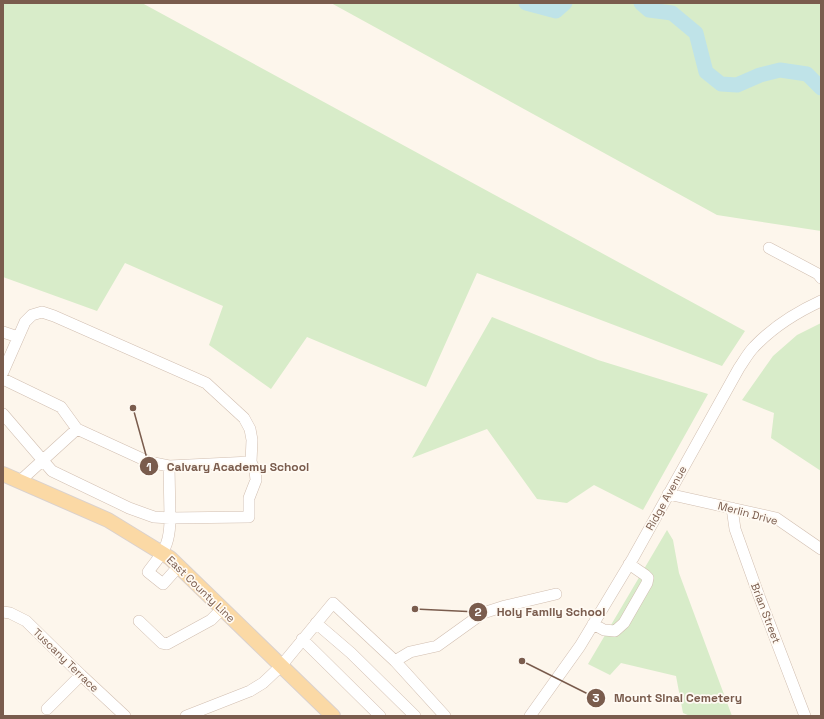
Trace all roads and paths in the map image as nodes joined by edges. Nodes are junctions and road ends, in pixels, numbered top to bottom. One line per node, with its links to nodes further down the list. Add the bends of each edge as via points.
1 (770, 248): 2 (street)
2 (821, 278)
3 (821, 302): 15 (street, Ridge Avenue, via 777,327 753,348 739,368)
4 (3, 332): 5 (street)
5 (18, 337): 6 (street); 11 (street, via 25,322 32,315 42,312 206,384 244,418 252,440)
6 (3, 372)
7 (3, 379): 9 (street, via 61,407)
8 (3, 414): 10 (street)
9 (77, 429): 10 (street); 12 (street, via 149,462)
10 (42, 460): 14 (street); 17 (street, via 52,471 130,508 154,517)
11 (251, 462): 12 (street); 17 (street, via 256,480 249,498 249,517)
12 (169, 466): 17 (street)
13 (3, 474): 14 (main road, East County Line)
14 (20, 481): 19 (main road, East County Line, via 108,520)
15 (668, 494): 16 (street, Merlin Drive); 20 (street, Ridge Avenue)
16 (732, 508): 18 (street, Merlin Drive, via 776,518); 40 (street, Brian Street, via 735,529)
17 (170, 518): 19 (street, via 170,533)
18 (821, 548)
19 (162, 553): 21 (main road, East County Line); 21 (street, via 148,572 163,584)
20 (629, 564): 27 (street, Ridge Avenue); 27 (street, via 648,578 624,623 615,631 604,630)
21 (179, 566): 23 (main road, East County Line)
22 (556, 594): 29 (street, via 483,613 437,646 410,652)
23 (222, 609): 25 (street, via 211,620 167,644 162,643); 30 (main road, East County Line)
24 (3, 612): 31 (street, Tuscany Terrace, via 26,621)
25 (139, 621)
26 (316, 623): 28 (street); 29 (street, via 333,603); 39 (street, via 351,653)
27 (593, 624): 34 (street, Ridge Avenue)
28 (302, 640): 30 (street); 38 (street)
29 (395, 660): 33 (street)
30 (281, 666): 36 (street, via 256,688); 37 (main road, East County Line)
31 (81, 675): 32 (street); 35 (street, Tuscany Terrace)
32 (47, 709)
33 (442, 715)
34 (534, 715)
35 (125, 716)
36 (186, 716)
37 (333, 716)
38 (380, 716)
39 (415, 716)
40 (806, 716)

